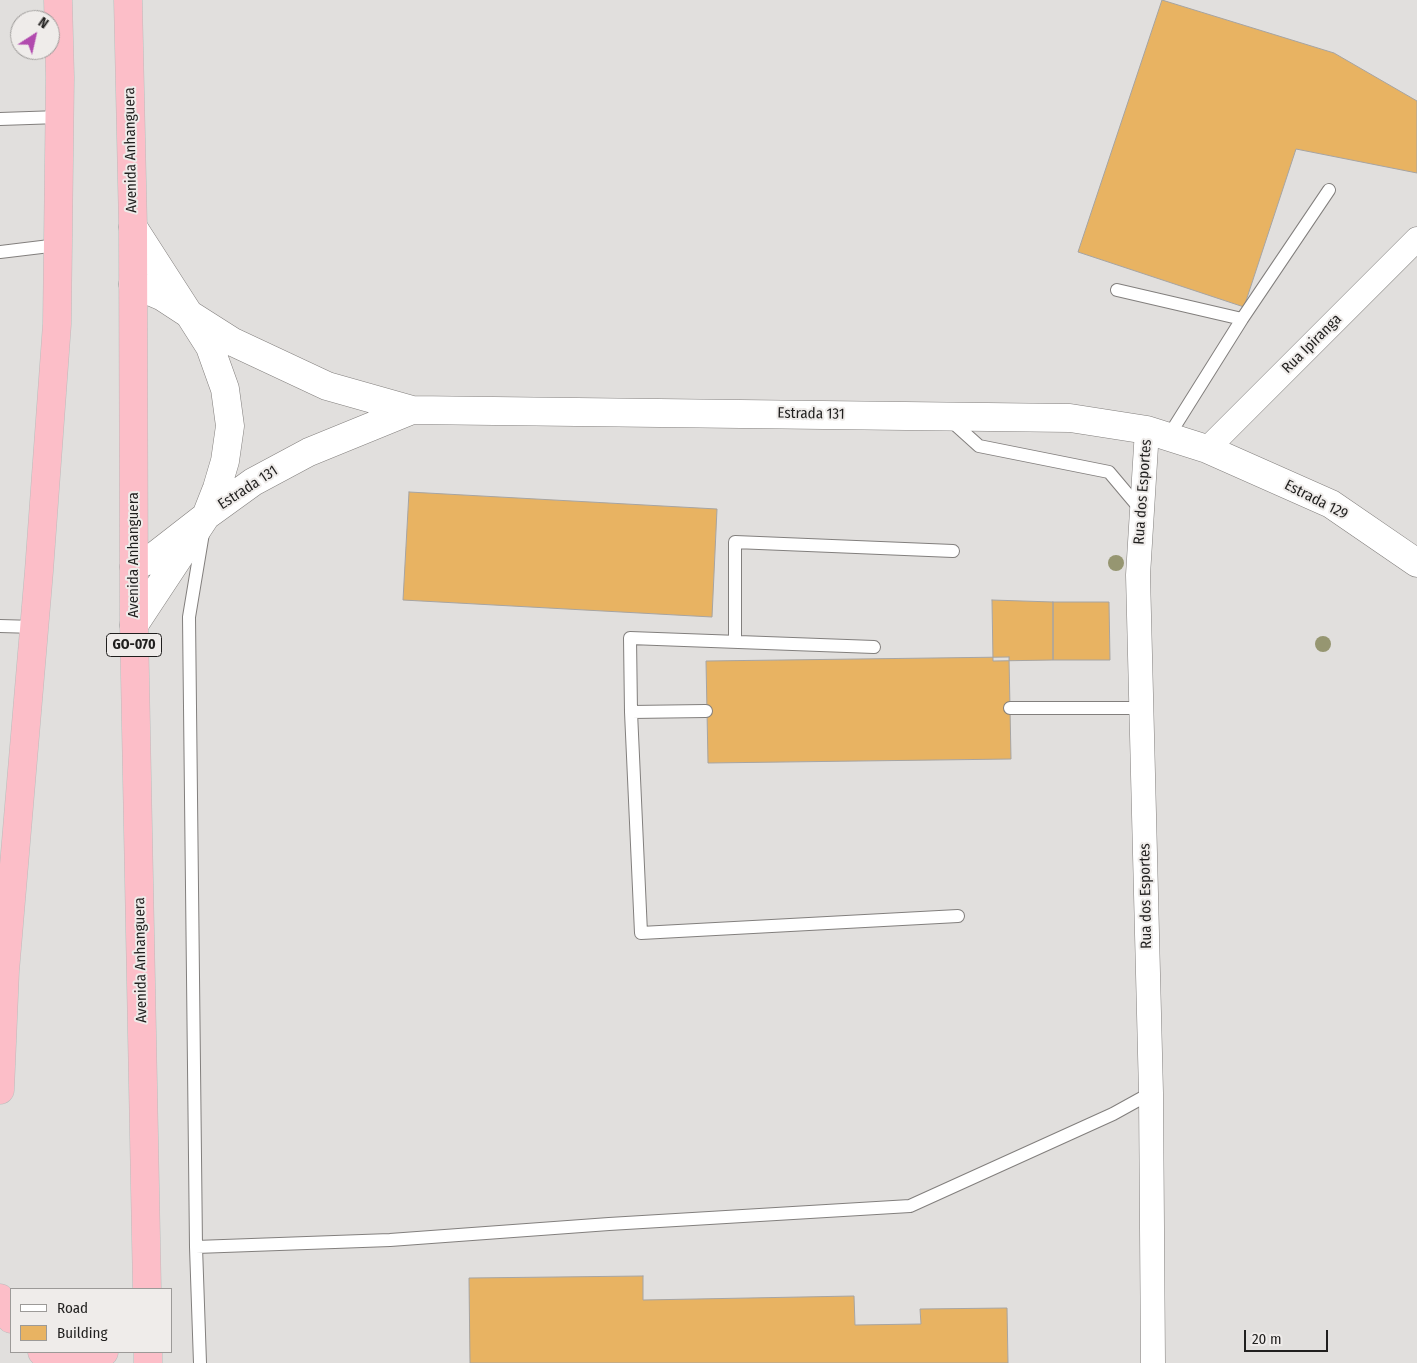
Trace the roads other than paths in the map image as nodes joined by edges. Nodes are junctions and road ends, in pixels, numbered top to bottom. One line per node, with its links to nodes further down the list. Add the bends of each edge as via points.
1 (58, 0): 3 (highway)
2 (128, 0): 6 (highway, Avenida Anhanguera / GO-070)
3 (60, 117): 4 (lane); 8 (highway)
4 (0, 119)
5 (1329, 190): 13 (lane)
6 (133, 227): 10 (highway, Avenida Anhanguera / GO-070); 12 (street, Estrada 131)
7 (1417, 239): 17 (street, Rua Ipiranga)
8 (58, 245): 9 (lane); 25 (highway, via 57,324)
9 (0, 252)
10 (133, 284): 12 (street, via 163,297); 22 (highway, Avenida Anhanguera / GO-070)
11 (1117, 290): 13 (lane)
12 (189, 314): 14 (street, Estrada 131, via 233,342 327,386); 19 (street, via 210,347 225,389 230,426 218,488)
13 (1242, 319): 16 (lane)
14 (412, 410): 15 (street, Estrada 131); 19 (street, Estrada 131, via 309,452 253,482)
15 (945, 416): 16 (street, Estrada 131, via 1070,418); 18 (lane, via 979,446 1109,472)
16 (1158, 433): 17 (street, Estrada 131); 18 (street, Rua dos Esportes)
17 (1207, 449): 21 (street, Estrada 129, via 1331,504)
18 (1142, 511): 29 (street, Rua dos Esportes, via 1138,575)
19 (206, 516): 22 (street, via 152,558); 23 (street, Estrada 131); 35 (lane, via 189,617)
20 (953, 551): 26 (lane, via 735,542)
21 (1417, 563)
22 (134, 567): 23 (highway, Avenida Anhanguera / GO-070)
23 (134, 625): 36 (highway, Avenida Anhanguera / GO-070)
24 (0, 626): 25 (lane)
25 (35, 627): 33 (highway, via 5,971)
26 (735, 642): 27 (lane); 31 (lane, via 630,638)
27 (874, 646)
28 (1010, 708): 29 (lane)
29 (1142, 708): 34 (street, Rua dos Esportes)
30 (706, 711): 31 (lane)
31 (630, 712): 32 (lane, via 641,933)
32 (958, 916)
33 (0, 1090)
34 (1151, 1093): 35 (lane, via 1113,1114 910,1206 390,1240); 42 (street, Rua dos Esportes)
35 (196, 1247): 41 (lane)
36 (147, 1288)
37 (0, 1298): 38 (highway)
38 (10, 1317)
39 (44, 1353): 40 (highway, via 71,1361)
40 (101, 1353)
41 (200, 1363)
42 (1153, 1363)

